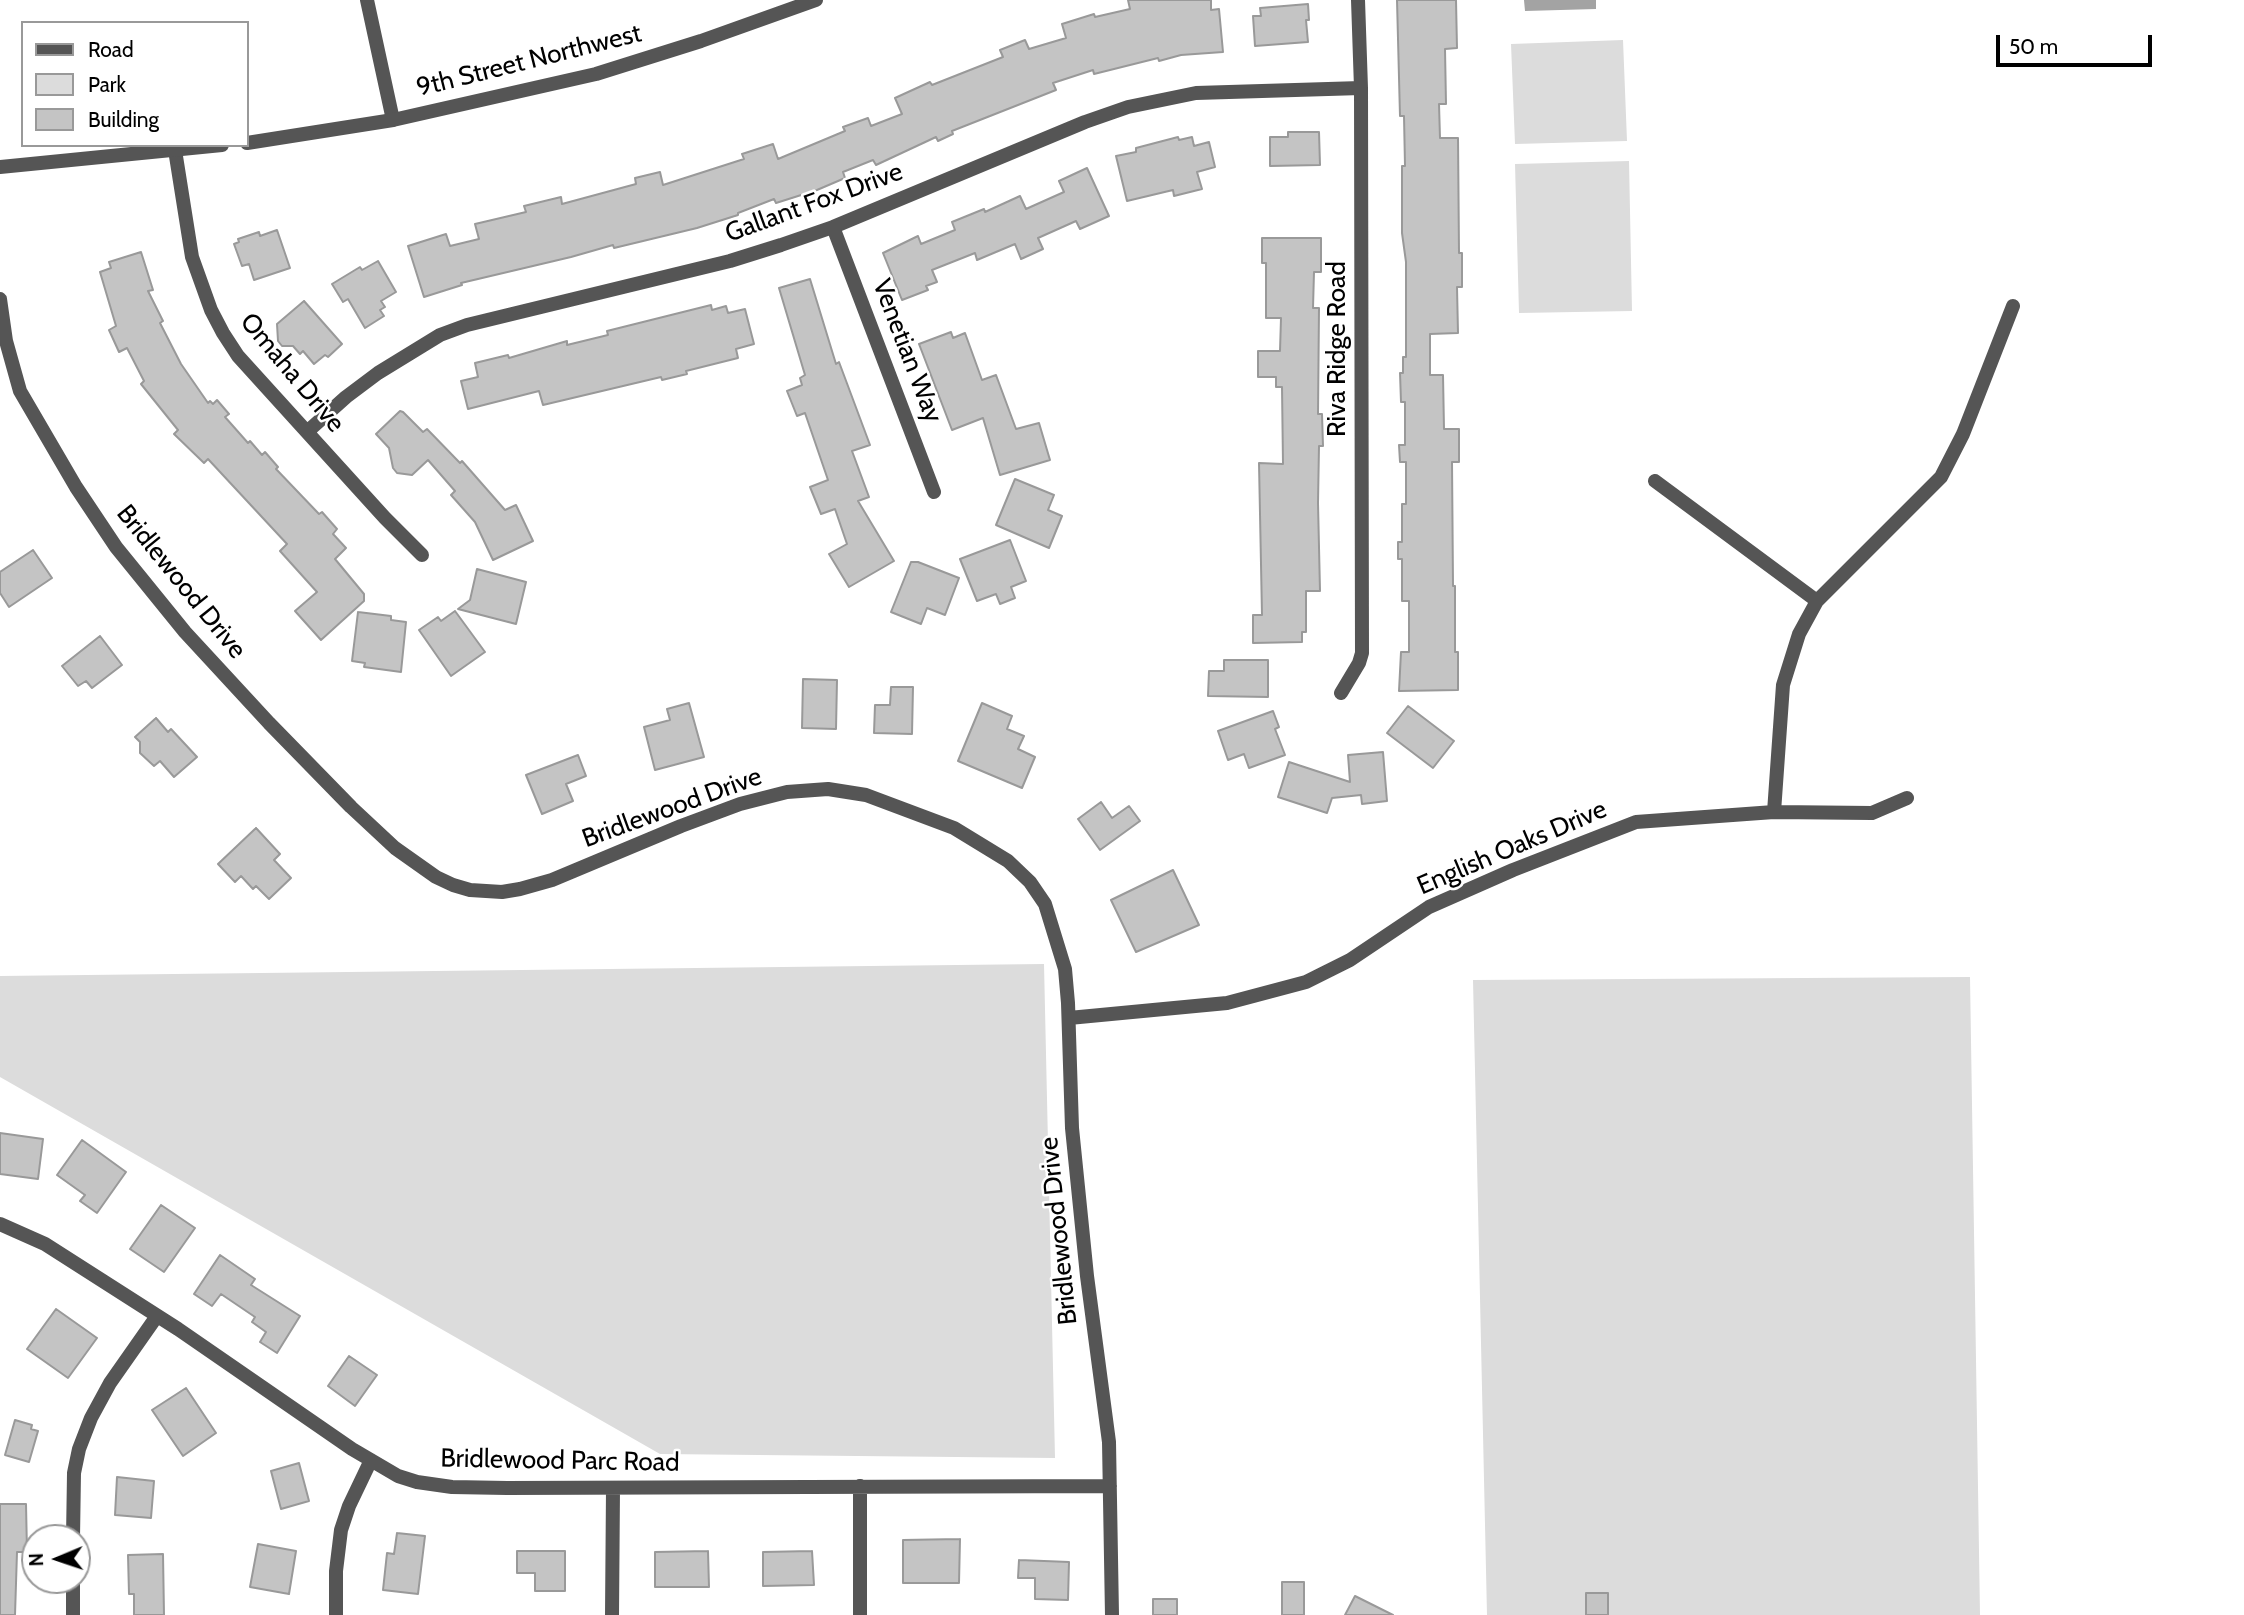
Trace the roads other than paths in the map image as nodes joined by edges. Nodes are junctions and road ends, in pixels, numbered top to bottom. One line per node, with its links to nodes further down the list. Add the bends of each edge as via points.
1 (367, 0): 5 (street)
2 (816, 0): 5 (street, 9th Street Northwest, via 596,74)
3 (1358, 0): 4 (street, Riva Ridge Road)
4 (1361, 88): 10 (street, Gallant Fox Drive, via 1196,93 1128,107); 18 (street, Riva Ridge Road, via 1362,653)
5 (393, 120): 6 (street, 9th Street Northwest)
6 (248, 143)
7 (203, 147): 8 (street)
8 (175, 150): 9 (street); 13 (street, Omaha Drive, via 192,257 211,310 238,356)
9 (0, 167)
10 (833, 227): 13 (street, Gallant Fox Drive, via 730,261 440,335 378,373); 15 (street, Venetian Way)
11 (0, 299): 21 (street, Bridlewood Drive, via 20,391 116,547 185,632 269,723 413,863 453,885 502,892 552,880 752,801 808,789 845,791 954,828 1008,861 1030,882 1045,904 1065,969)
12 (2013, 306): 17 (street, via 1963,434 1941,477)
13 (308, 432): 16 (street, Omaha Drive)
14 (1655, 481): 17 (street)
15 (934, 492)
16 (422, 555)
17 (1817, 601): 20 (street, via 1799,634 1783,685)
18 (1340, 693)
19 (1907, 798): 20 (street, English Oaks Drive, via 1872,813)
20 (1774, 812): 21 (street, English Oaks Drive, via 1636,822 1429,907 1350,960 1306,982 1227,1003)
21 (1069, 1018): 26 (street, Bridlewood Drive, via 1072,1128 1109,1442)
22 (0, 1224): 23 (street, Bridlewood Parc Road, via 45,1244)
23 (158, 1316): 24 (street, Bridlewood Parc Road); 28 (street, via 91,1418 74,1473)
24 (371, 1460): 27 (street, Bridlewood Parc Road, via 417,1482 452,1487); 31 (street, via 341,1530)
25 (860, 1486): 26 (street, Bridlewood Parc Road); 27 (street, Bridlewood Parc Road); 33 (street)
26 (1110, 1486): 34 (street, Bridlewood Drive)
27 (613, 1489): 32 (street)
28 (73, 1524)
29 (73, 1594): 30 (street)
30 (73, 1615)
31 (336, 1615)
32 (612, 1615)
33 (860, 1615)
34 (1112, 1615)

